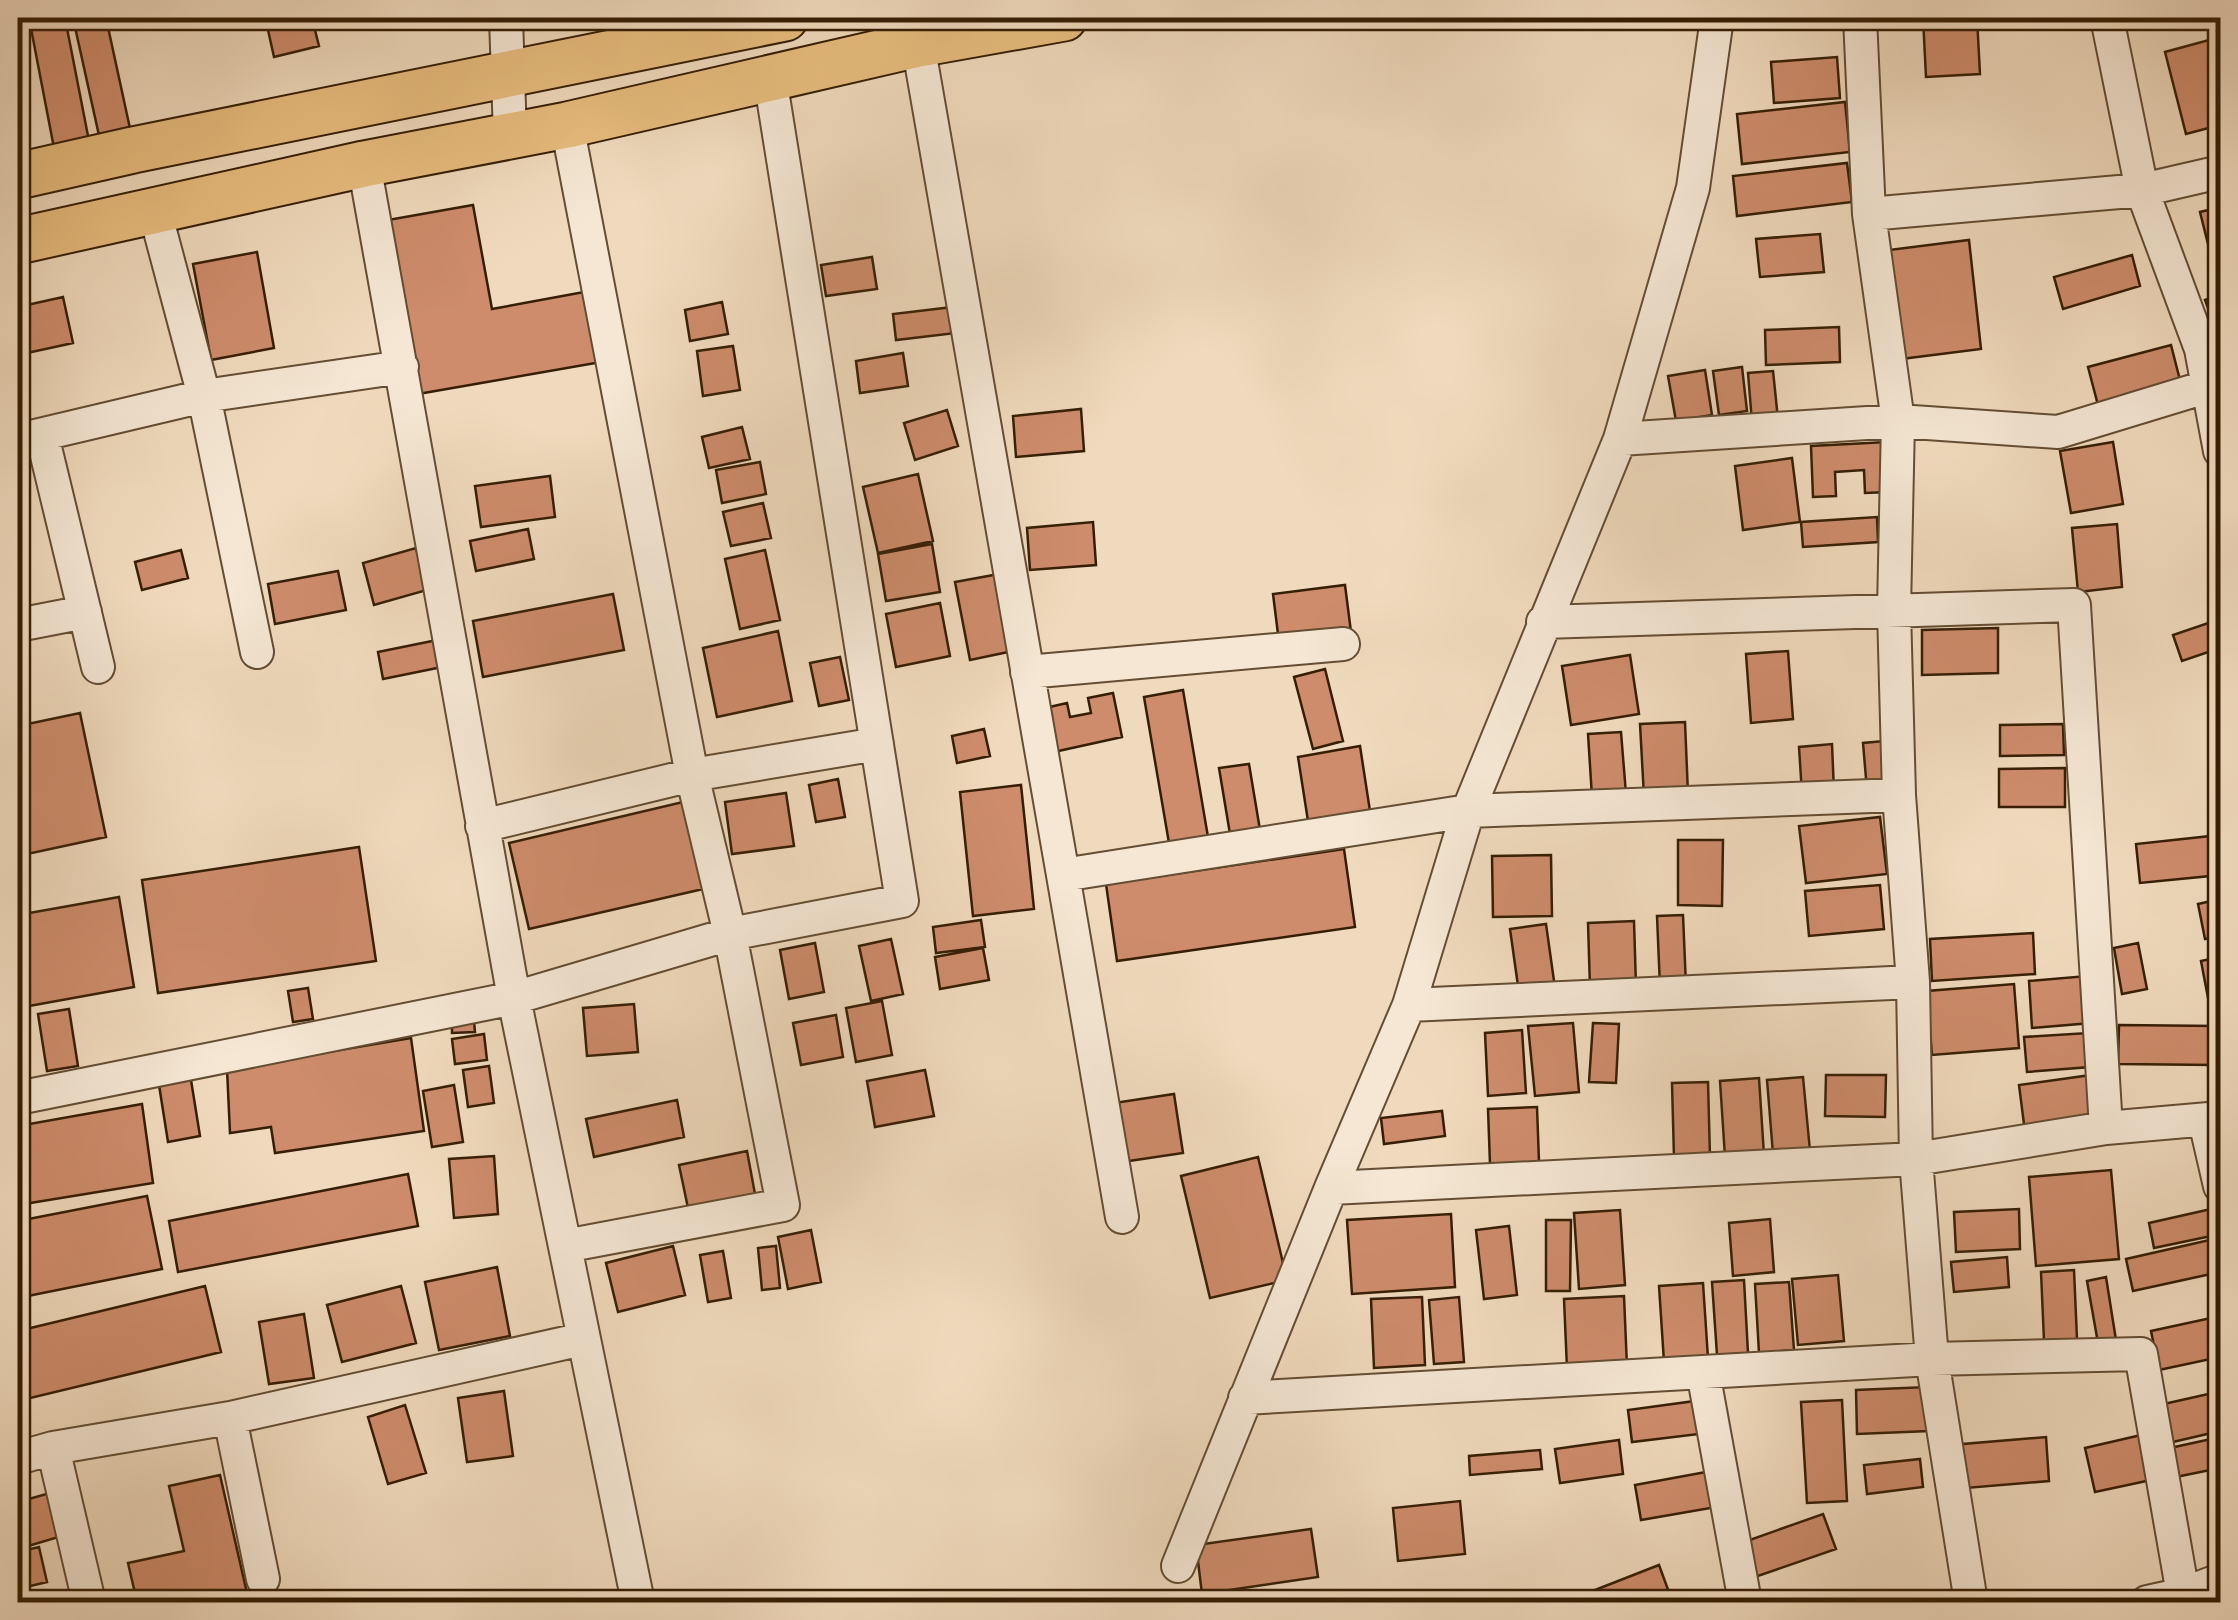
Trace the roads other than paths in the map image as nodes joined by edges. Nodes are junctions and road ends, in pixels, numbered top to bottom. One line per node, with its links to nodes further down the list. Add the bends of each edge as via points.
1 (506, 18): 8 (street)
2 (784, 18): 8 (highway)
3 (1064, 18): 7 (highway)
4 (1717, 18): 25 (street, via 1692,188)
5 (1860, 18): 17 (street)
6 (2107, 18): 15 (street)
7 (918, 44): 9 (highway); 34 (street)
8 (510, 72): 11 (street); 14 (highway)
9 (770, 78): 10 (highway); 35 (street)
10 (567, 125): 11 (highway); 36 (street)
11 (510, 136): 12 (highway)
12 (364, 164): 16 (highway); 20 (street)
13 (2220, 172): 15 (street)
14 (18, 176)
15 (2142, 190): 17 (street); 19 (street)
16 (155, 212): 18 (highway); 22 (street)
17 (1869, 214): 23 (street)
18 (18, 241)
19 (2211, 346): 21 (street)
20 (402, 366): 22 (street); 39 (street)
21 (2209, 386): 23 (street, via 2058,432); 26 (street)
22 (204, 396): 24 (street); 32 (street)
23 (1898, 421): 25 (street); 27 (street)
24 (30, 438): 28 (street)
25 (1620, 438): 29 (street)
26 (2220, 451)
27 (1894, 610): 29 (street); 37 (street); 47 (street, via 2074,606)
28 (85, 612): 30 (street); 33 (street)
29 (1543, 622): 38 (street)
30 (18, 625)
31 (1343, 644): 34 (street)
32 (257, 652)
33 (98, 667)
34 (1028, 672): 40 (street)
35 (877, 744): 36 (street); 41 (street, via 902,901)
36 (692, 776): 39 (street); 41 (street)
37 (1899, 796): 38 (street); 42 (street)
38 (1468, 811): 40 (street); 44 (street)
39 (482, 826): 43 (street)
40 (1063, 875): 51 (street)
41 (730, 934): 43 (street); 52 (street, via 784,1205)
42 (1913, 982): 44 (street); 48 (street)
43 (514, 998): 45 (street); 52 (street)
44 (1409, 1005): 50 (street)
45 (18, 1098)
46 (2212, 1119): 47 (street); 49 (street)
47 (2106, 1128): 48 (street)
48 (1916, 1159): 50 (street); 54 (street)
49 (2220, 1186)
50 (1331, 1188): 56 (street)
51 (1122, 1217)
52 (565, 1246): 53 (street)
53 (583, 1338): 57 (street); 65 (street)
54 (1932, 1359): 55 (street); 63 (street, via 2141,1354); 67 (street)
55 (1703, 1372): 56 (street); 66 (street)
56 (1245, 1398): 60 (street)
57 (230, 1418): 58 (street); 61 (street)
58 (54, 1448): 59 (street); 64 (street)
59 (18, 1458)
60 (1178, 1566)
61 (263, 1579)
62 (2220, 1580): 63 (street)
63 (2183, 1594): 68 (street)
64 (90, 1602)
65 (638, 1602)
66 (1744, 1602)
67 (1971, 1602)
68 (2147, 1602)

